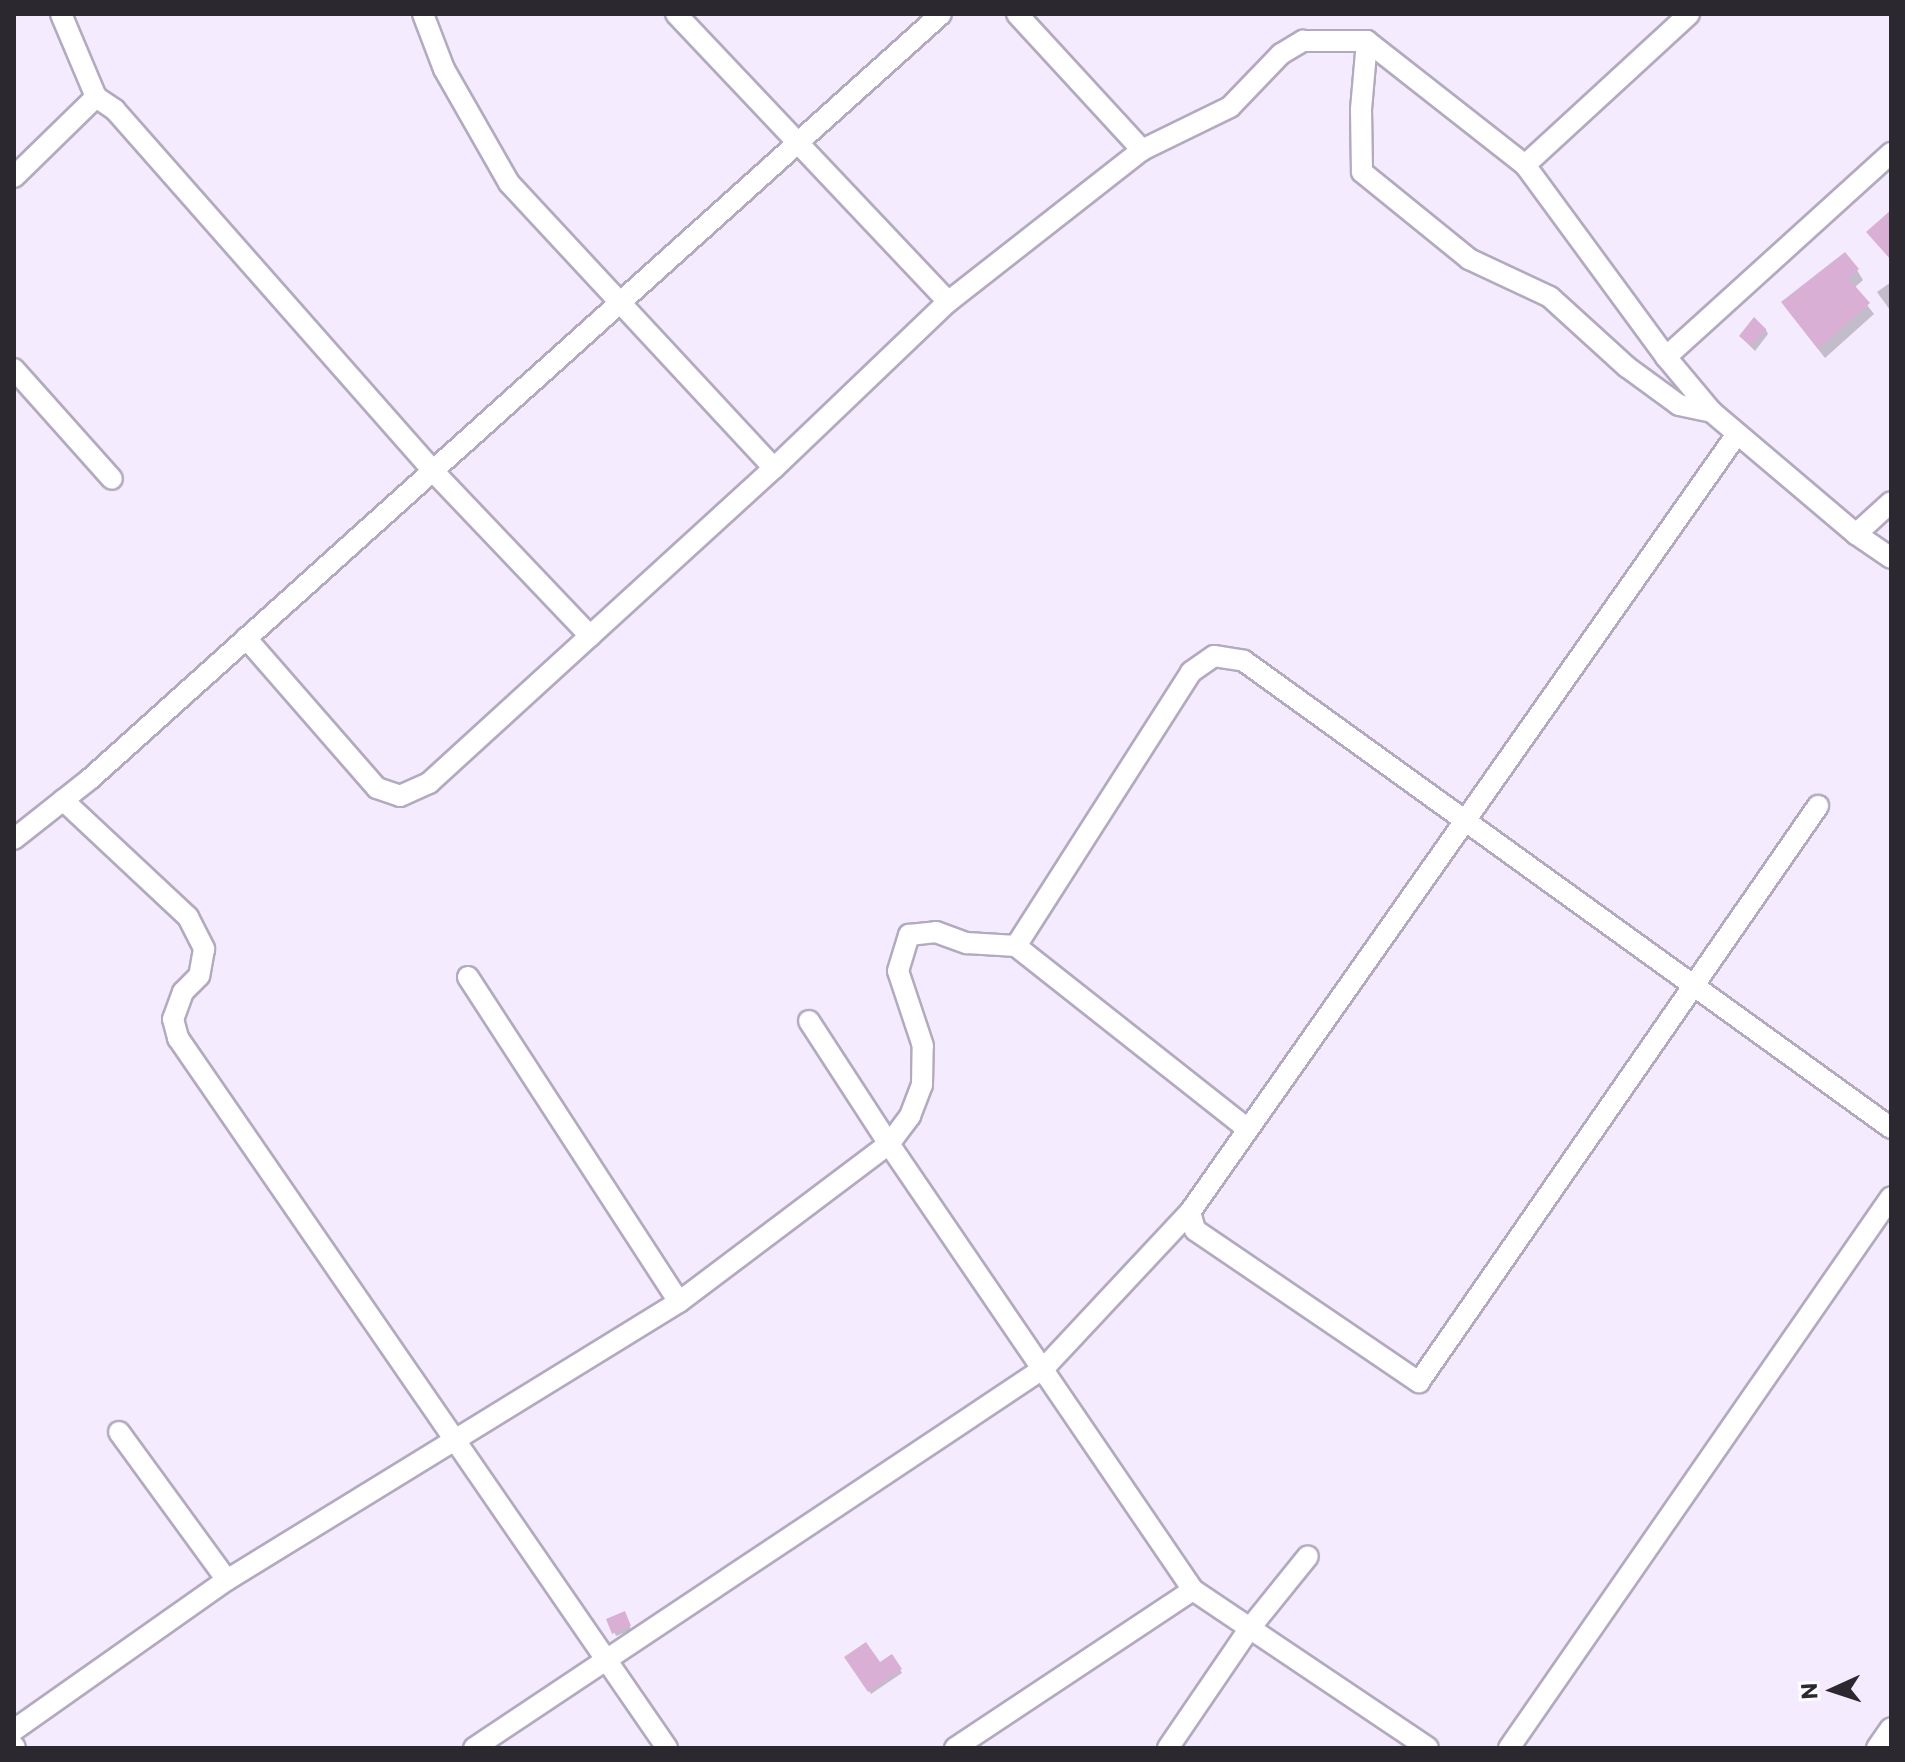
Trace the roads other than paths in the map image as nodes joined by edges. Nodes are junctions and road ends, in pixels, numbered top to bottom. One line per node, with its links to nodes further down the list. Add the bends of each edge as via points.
1 (61, 14): 8 (street)
2 (423, 14): 14 (street, via 444,69 509,183)
3 (676, 14): 9 (street)
4 (941, 14): 9 (street)
5 (1017, 14): 10 (street)
6 (1689, 14): 12 (street)
7 (1367, 41): 10 (street, via 1303,41 1281,54 1230,107); 12 (street); 18 (street, via 1362,172 1469,259 1550,297 1627,367 1679,405)
8 (96, 97): 13 (street); 21 (street, via 115,110)
9 (799, 142): 14 (street); 15 (street)
10 (1142, 150): 15 (street)
11 (1891, 153): 16 (street)
12 (1525, 165): 16 (street)
13 (14, 177)
14 (620, 302): 20 (street); 21 (street)
15 (948, 302): 20 (street)
16 (1666, 357): 18 (street)
17 (14, 369): 22 (street)
18 (1712, 412): 19 (street)
19 (1737, 434): 24 (street); 30 (street)
20 (774, 468): 26 (street)
21 (433, 471): 26 (street); 27 (street)
22 (112, 479)
23 (1891, 502): 24 (street)
24 (1856, 534): 25 (street)
25 (1891, 558)
26 (590, 636): 27 (street, via 429,783 400,796 377,788)
27 (246, 638): 28 (street)
28 (63, 800): 31 (street); 44 (street, via 188,917 204,949 199,976 183,992 173,1019 178,1038)
29 (1818, 806): 34 (street)
30 (1466, 819): 32 (street, via 1244,661 1214,656 1191,672); 34 (street); 37 (street)
31 (14, 839)
32 (1016, 946): 37 (street); 38 (street, via 967,943 936,932 909,935 898,971 923,1046 922,1085 910,1116)
33 (468, 977): 41 (street)
34 (1693, 984): 36 (street); 40 (street, via 1419,1382 1195,1230)
35 (809, 1021): 38 (street)
36 (1891, 1128)
37 (1248, 1129): 40 (street)
38 (889, 1144): 41 (street); 42 (street)
39 (1891, 1197): 57 (street)
40 (1190, 1212): 42 (street)
41 (679, 1302): 44 (street)
42 (1044, 1368): 47 (street); 49 (street)
43 (119, 1432): 46 (street)
44 (455, 1440): 46 (street); 49 (street)
45 (1308, 1556): 48 (street)
46 (227, 1580): 51 (street)
47 (1193, 1590): 48 (street); 54 (street)
48 (1250, 1628): 55 (street); 56 (street)
49 (606, 1660): 52 (street); 53 (street)
50 (1891, 1728): 58 (street)
51 (14, 1730)
52 (474, 1748)
53 (667, 1748)
54 (955, 1748)
55 (1168, 1748)
56 (1428, 1748)
57 (1509, 1748)
58 (1877, 1748)

